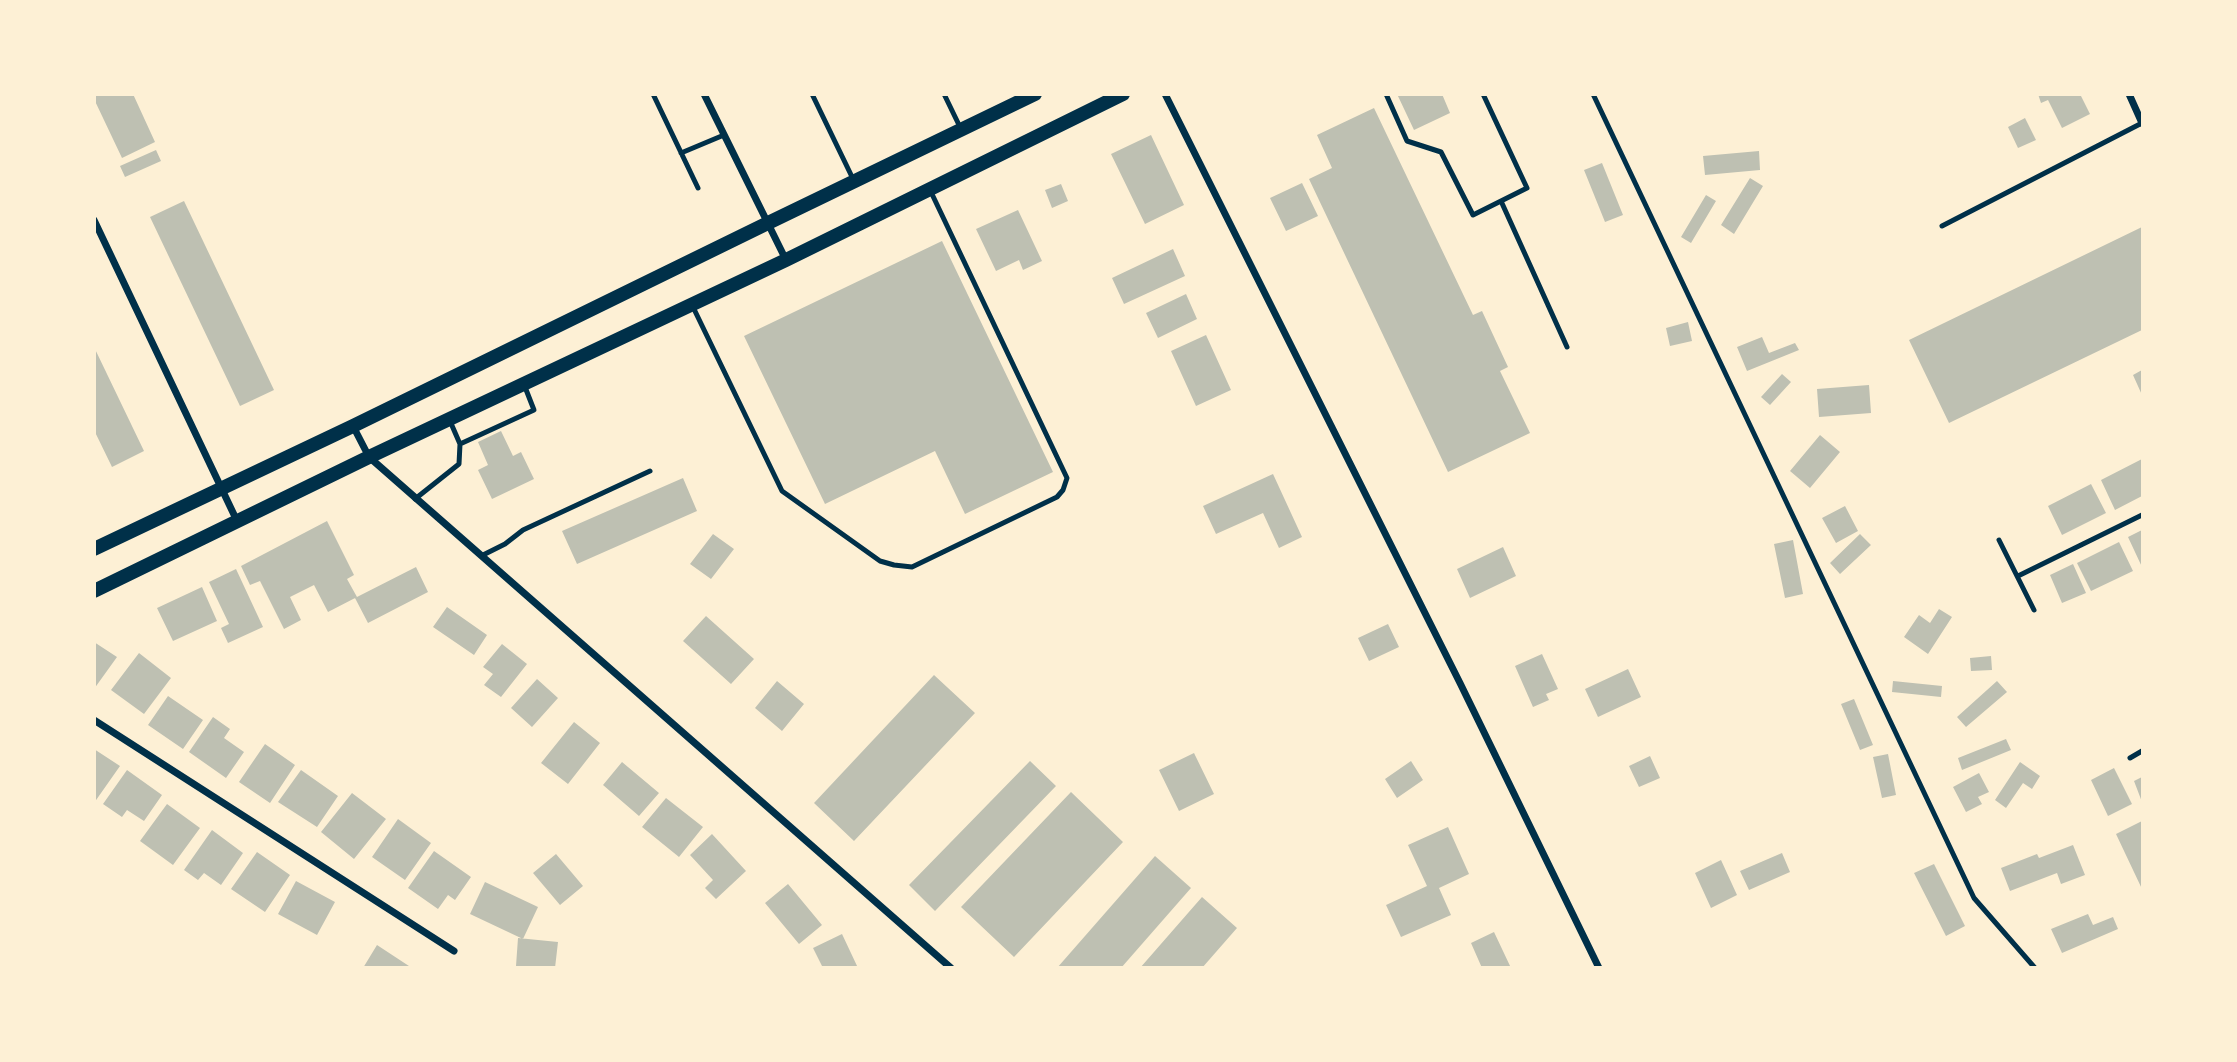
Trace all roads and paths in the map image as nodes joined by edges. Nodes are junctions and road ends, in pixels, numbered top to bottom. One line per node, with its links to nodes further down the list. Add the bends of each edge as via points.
1 (653, 94): 15 (lane)
2 (704, 94): 14 (street)
3 (812, 94): 16 (lane)
4 (944, 94): 13 (lane)
5 (1035, 94): 13 (main road)
6 (1123, 94): 18 (main road)
7 (1165, 94): 47 (street)
8 (1386, 94): 19 (lane, via 1407,141 1441,152 1473,215)
9 (1483, 94): 19 (lane, via 1527,188)
10 (1593, 94): 48 (lane, via 1974,898)
11 (2129, 94): 12 (street)
12 (2143, 123): 22 (lane)
13 (961, 130): 16 (main road)
14 (724, 135): 15 (lane); 21 (street)
15 (681, 153): 17 (lane)
16 (855, 181): 21 (main road)
17 (698, 188)
18 (929, 190): 23 (main road); 24 (lane, via 1068,478 1057,497 912,567 880,561 782,491)
19 (1501, 201): 25 (lane)
20 (94, 220): 32 (street)
21 (768, 223): 23 (street); 28 (main road)
22 (1942, 226)
23 (786, 260): 24 (main road)
24 (692, 304): 26 (main road)
25 (1567, 347)
26 (524, 384): 27 (main road); 29 (lane, via 534,410)
27 (449, 419): 29 (lane); 30 (main road)
28 (353, 426): 30 (street); 32 (main road)
29 (460, 444): 33 (lane, via 459,464)
30 (369, 457): 33 (street); 35 (main road)
31 (650, 471): 38 (lane, via 523,530)
32 (222, 488): 35 (street); 37 (main road)
33 (415, 499): 38 (street)
34 (2143, 515): 39 (lane)
35 (237, 522): 40 (main road)
36 (1999, 540): 39 (lane)
37 (94, 549)
38 (481, 556): 46 (street)
39 (2018, 576): 41 (lane)
40 (94, 591)
41 (2034, 610)
42 (94, 720): 45 (street)
43 (2143, 751): 44 (lane)
44 (2130, 758)
45 (454, 951)
46 (951, 968)
47 (1599, 968)
48 (2035, 968)

